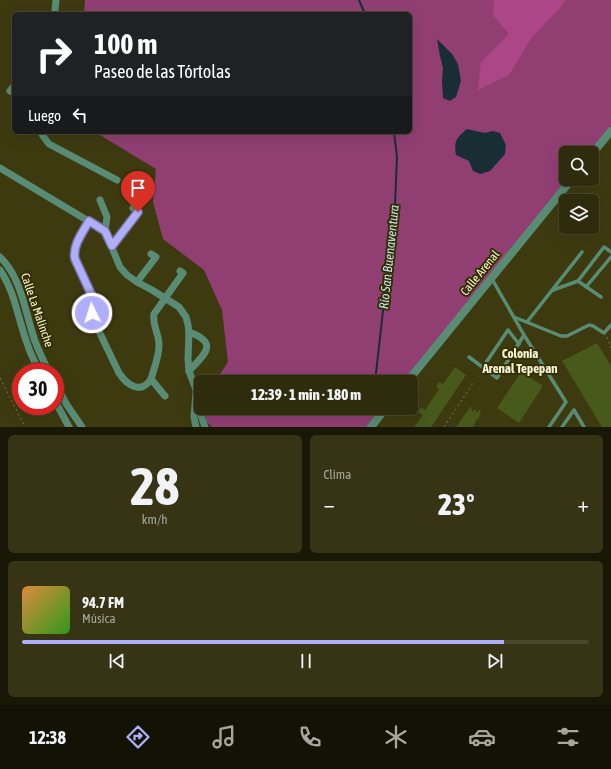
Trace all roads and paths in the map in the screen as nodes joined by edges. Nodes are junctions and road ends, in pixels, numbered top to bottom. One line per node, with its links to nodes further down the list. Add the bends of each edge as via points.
1 (56, 0): 2 (street)
2 (56, 12)
3 (611, 131): 5 (street)
4 (42, 134): 7 (street, via 49,144)
5 (599, 146)
6 (0, 168): 11 (street)
7 (117, 180)
8 (566, 186): 21 (street, Calle Arenal)
9 (100, 200): 12 (street, via 107,217)
10 (133, 208): 13 (street, via 138,212)
11 (89, 221): 12 (street); 43 (street, via 74,253 93,298 94,321 124,380 131,385 144,387)
12 (105, 231): 13 (street)
13 (112, 246): 23 (street, via 120,267)
14 (582, 252): 25 (lane)
15 (611, 252): 22 (lane, via 604,247)
16 (151, 254): 23 (street, via 156,257)
17 (0, 257): 38 (street, Calle La Malinche, via 13,273 35,341)
18 (611, 257): 24 (lane)
19 (0, 270): 37 (street, Calle La Malinche, via 5,277 26,343)
20 (180, 271): 27 (street, via 183,273)
21 (491, 278): 28 (lane); 41 (street, Calle Arenal)
22 (578, 281): 24 (lane); 25 (lane)
23 (137, 282): 27 (street)
24 (586, 287): 26 (lane)
25 (552, 290): 29 (lane)
26 (600, 297)
27 (165, 298): 31 (street, via 186,317); 43 (street, via 154,314 159,346)
28 (514, 317): 29 (lane); 33 (lane)
29 (527, 322): 32 (lane, via 561,336 567,336 589,325)
30 (611, 325): 32 (lane)
31 (189, 332): 40 (street); 40 (street, via 203,339 207,347 202,358)
32 (604, 333): 35 (path)
33 (524, 335): 34 (lane); 59 (lane, via 566,402)
34 (519, 344): 39 (lane, via 497,378); 39 (lane, via 508,330)
35 (611, 348)
36 (469, 357): 39 (lane)
37 (36, 363)
38 (45, 363)
39 (483, 367)
40 (188, 371): 45 (street)
41 (413, 375)
42 (0, 378): 52 (path)
43 (151, 379): 46 (street)
44 (473, 383): 58 (path)
45 (194, 387)
46 (165, 396)
47 (64, 400): 54 (street)
48 (63, 415): 53 (street)
49 (194, 415): 55 (street)
50 (201, 415): 56 (street)
51 (380, 415): 57 (street)
52 (25, 427)
53 (70, 427)
54 (82, 427)
55 (196, 427)
56 (205, 427)
57 (370, 427)
58 (444, 427)
59 (549, 427)
60 (562, 427): 61 (lane, via 574,410)
61 (584, 427)

